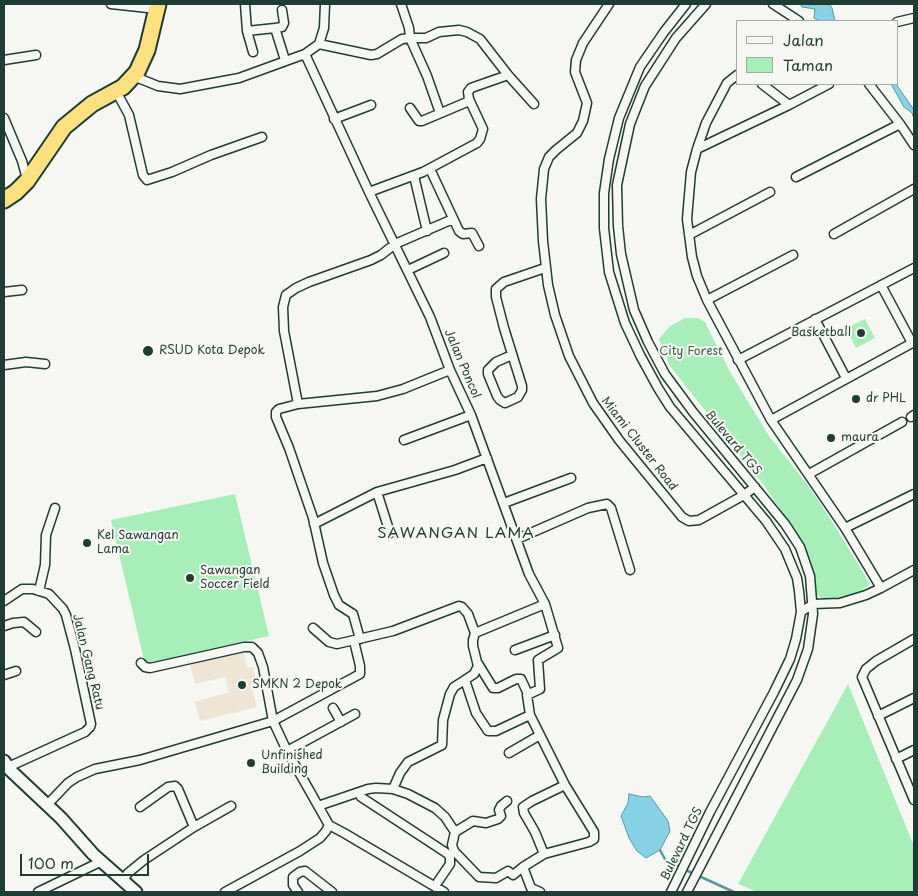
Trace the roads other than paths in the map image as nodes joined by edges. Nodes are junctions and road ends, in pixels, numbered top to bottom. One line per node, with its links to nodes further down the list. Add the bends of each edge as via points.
1 (111, 4): 9 (street)
2 (245, 4): 15 (street)
3 (325, 4): 17 (street, via 324,28)
4 (401, 4): 16 (street)
5 (609, 4): 58 (street, Miami Cluster Road, via 576,60 575,72 587,103 583,121 576,134 546,162 542,199)
6 (686, 4): 68 (street, Bulevard TGS, via 640,67 619,118 607,170 603,216 609,272)
7 (706, 4): 67 (street, Bulevard TGS, via 676,38 646,86 630,124 619,173 617,198 621,254 633,305)
8 (773, 4): 12 (street)
9 (157, 6): 24 (highway, via 147,50)
10 (282, 10): 14 (street, via 284,23 282,27)
11 (914, 18): 13 (street)
12 (797, 20)
13 (898, 22)
14 (275, 28): 15 (street); 22 (street)
15 (247, 31): 18 (street)
16 (410, 38): 17 (street, via 371,55); 23 (street, via 426,38 452,30 467,32 480,39); 35 (street)
17 (319, 44): 19 (street)
18 (252, 52)
19 (304, 54): 22 (street); 37 (street, Jalan Poncol)
20 (36, 55): 21 (street)
21 (4, 60)
22 (285, 60): 24 (street, via 239,78 180,89 166,88)
23 (508, 75): 30 (street, via 472,88 468,92); 31 (street)
24 (133, 76): 29 (highway)
25 (736, 76): 41 (street, via 730,79 718,98)
26 (763, 85): 33 (street)
27 (827, 85): 33 (street)
28 (870, 85): 38 (street)
29 (112, 94): 39 (street, via 128,114 147,180); 45 (highway, via 86,108 64,127)
30 (470, 99): 35 (street); 42 (street, via 483,129 480,139)
31 (534, 104)
32 (370, 105): 37 (street)
33 (789, 105): 41 (street)
34 (410, 108): 35 (street, via 420,121)
35 (440, 113)
36 (4, 118): 45 (street)
37 (334, 119): 47 (street, Jalan Poncol)
38 (900, 124): 40 (street); 44 (street)
39 (262, 137)
40 (914, 145)
41 (697, 148): 53 (street, via 687,209)
42 (430, 169): 43 (street); 50 (street)
43 (414, 176): 47 (street); 51 (street)
44 (796, 178)
45 (27, 181): 49 (highway)
46 (914, 189): 52 (street)
47 (369, 192): 54 (street, Jalan Poncol)
48 (770, 192): 53 (street)
49 (4, 200)
50 (453, 219): 51 (street); 55 (street, via 461,233 472,233)
51 (426, 231): 54 (street)
52 (834, 234)
53 (688, 235): 64 (street, via 697,276)
54 (395, 244): 60 (street, Jalan Poncol); 75 (street, via 376,258 309,282 286,295 284,331)
55 (479, 246)
56 (444, 253): 60 (street)
57 (794, 255): 64 (street)
58 (545, 268): 69 (street, via 497,286 498,305); 86 (street, Miami Cluster Road, via 555,315 586,393 619,440 682,517 689,521 699,520)
59 (914, 268): 61 (street)
60 (408, 270): 73 (street, Jalan Poncol)
61 (881, 285): 65 (street); 66 (street)
62 (22, 290): 63 (street)
63 (4, 292)
64 (707, 300): 70 (street)
65 (815, 319): 70 (street); 74 (street)
66 (913, 343): 74 (street)
67 (650, 346): 68 (street); 83 (street, Bulevard TGS, via 681,397)
68 (638, 352): 86 (street, Bulevard TGS, via 670,407)
69 (512, 355): 69 (street, via 522,390 518,397 505,403 497,396 488,370 496,362)
70 (738, 360): 77 (street)
71 (45, 364): 72 (street)
72 (4, 365)
73 (450, 370): 75 (street, via 377,396); 76 (street, Jalan Poncol)
74 (846, 378): 77 (street)
75 (298, 404): 89 (street, via 279,408 276,414)
76 (471, 415): 79 (street); 80 (street, Jalan Poncol)
77 (771, 420): 81 (street)
78 (902, 422): 81 (street)
79 (404, 440)
80 (487, 458): 84 (street); 87 (street, Jalan Poncol)
81 (809, 474): 90 (street)
82 (571, 478): 87 (street)
83 (755, 487): 86 (street, Miami Cluster Road); 99 (street, Bulevard TGS, via 800,547 810,576)
84 (377, 492): 89 (street); 91 (street)
85 (914, 494): 90 (street)
86 (744, 495): 100 (street, Bulevard TGS, via 790,558 800,591)
87 (504, 503): 92 (street, Jalan Poncol)
88 (55, 508): 96 (street, via 46,536 45,565)
89 (314, 524): 107 (street, via 336,601 353,614)
90 (845, 528): 95 (street)
91 (390, 534)
92 (517, 539): 93 (street, via 588,508 607,504); 98 (street, Jalan Poncol)
93 (630, 570)
94 (914, 570): 95 (street)
95 (881, 588): 99 (street, via 840,603)
96 (39, 591): 97 (street, via 25,588); 127 (street, Jalan Gang Ratu, via 49,594 66,616 91,724 85,732)
97 (4, 600)
98 (545, 604): 104 (street); 105 (street, Jalan Poncol)
99 (813, 604): 100 (street); 144 (street, Bulevard TGS, via 803,666)
100 (801, 612): 142 (street, Bulevard TGS, via 790,659)
101 (4, 626): 103 (street, via 24,622)
102 (314, 628): 107 (street, via 332,644)
103 (36, 632)
104 (475, 632): 107 (street, via 468,614 459,606 405,627); 109 (street, via 473,646)
105 (555, 635): 108 (street); 114 (street, via 558,649 538,660 540,689)
106 (914, 639): 119 (street, via 876,661 862,677)
107 (357, 640): 120 (street, via 360,674)
108 (515, 650)
109 (477, 662): 113 (street, via 476,671); 114 (street, via 493,688 521,679)
110 (141, 663): 120 (street, via 150,668 252,647 263,667)
111 (16, 672): 112 (street)
112 (4, 675)
113 (465, 680): 118 (street, via 476,713 488,731 496,731); 129 (street, via 454,687 447,700 442,746 408,762)
114 (528, 694): 118 (street)
115 (914, 698): 119 (street)
116 (333, 708): 121 (street)
117 (355, 714): 121 (street)
118 (530, 715): 122 (street)
119 (878, 716): 126 (street)
120 (272, 721): 124 (street); 133 (street, via 140,760 95,769 68,783)
121 (341, 722): 124 (street)
122 (540, 735): 125 (street); 128 (street)
123 (914, 750): 126 (street)
124 (287, 751): 136 (street)
125 (509, 753)
126 (896, 759): 131 (street)
127 (5, 766): 133 (street)
128 (564, 785): 140 (street, via 523,807); 140 (street, via 595,836 589,842)
129 (392, 789): 136 (street, via 368,789); 139 (street, via 435,808)
130 (361, 797): 146 (street, via 448,854 450,864)
131 (914, 800)
132 (507, 801): 139 (street, via 500,808 498,819 486,823 473,821)
133 (47, 805): 141 (street)
134 (140, 806): 138 (street, via 168,787 175,786)
135 (231, 806): 138 (street)
136 (318, 806): 137 (street)
137 (329, 825): 146 (street); 150 (street, via 320,838 300,851)
138 (194, 827): 145 (street, via 144,860)
139 (455, 832): 143 (street, via 454,851 479,877 496,878 508,872 514,875)
140 (544, 854): 143 (street)
141 (102, 861): 145 (street); 148 (street)
142 (685, 865): 144 (street); 155 (street, Bulevard TGS)
143 (523, 867): 154 (street, via 531,888)
144 (698, 869): 147 (street, Bulevard TGS)
145 (123, 880): 149 (street)
146 (435, 886): 153 (street)
147 (688, 889)
148 (38, 892)
149 (136, 892)
150 (225, 892)
151 (298, 892): 152 (street, via 293,885 293,877 305,871)
152 (330, 892)
153 (444, 892)
154 (540, 892)
155 (671, 892)

